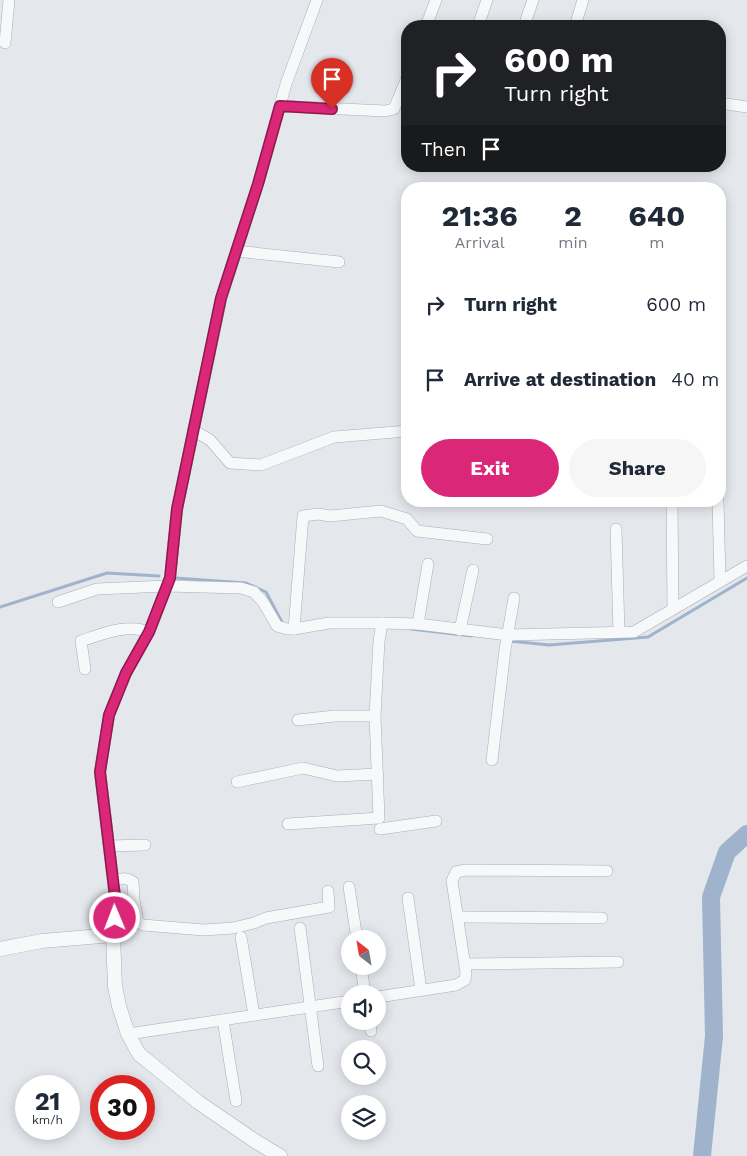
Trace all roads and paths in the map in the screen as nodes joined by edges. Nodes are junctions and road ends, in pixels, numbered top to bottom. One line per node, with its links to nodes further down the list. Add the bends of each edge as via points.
1 (9, 0): 11 (street)
2 (317, 0): 14 (street)
3 (436, 0): 7 (street)
4 (487, 0): 8 (street)
5 (533, 0): 9 (street)
6 (582, 0): 10 (street)
7 (428, 20)
8 (480, 20)
9 (526, 20)
10 (577, 20)
11 (5, 42)
12 (401, 92): 14 (street, via 394,109 385,111)
13 (726, 104): 15 (street)
14 (280, 106): 16 (street)
15 (747, 107)
16 (236, 251): 17 (street); 18 (street, via 221,298)
17 (339, 262)
18 (194, 430): 19 (street, via 210,440 230,463 262,465 334,437); 28 (street, via 177,509)
19 (401, 432)
20 (672, 507): 31 (street)
21 (718, 507): 27 (street)
22 (616, 529): 37 (street)
23 (487, 539): 34 (street, via 417,532 407,519 381,511 303,516)
24 (428, 564): 33 (street)
25 (747, 566): 27 (street)
26 (473, 570): 35 (street)
27 (720, 581): 31 (street)
28 (167, 586): 30 (street, via 97,589); 34 (street, via 241,588 254,592 277,626); 36 (street)
29 (514, 598): 38 (street)
30 (58, 602)
31 (673, 609): 37 (street, via 634,632)
32 (382, 623): 33 (street); 34 (street, via 329,623); 40 (street)
33 (418, 624): 35 (street)
34 (294, 629)
35 (460, 630): 38 (street)
36 (149, 632): 39 (street, via 140,628 110,631 81,641); 49 (street, via 126,673 109,715 100,772)
37 (619, 632): 38 (street)
38 (508, 636): 42 (street)
39 (84, 669)
40 (375, 716): 41 (street); 43 (street)
41 (298, 720)
42 (492, 760)
43 (378, 774): 44 (street, via 337,776 304,768); 47 (street)
44 (237, 782)
45 (436, 821): 47 (street)
46 (288, 824): 47 (street)
47 (380, 828)
48 (145, 845): 49 (street)
49 (109, 846): 51 (street)
50 (607, 871): 55 (street, via 456,872 452,881)
51 (113, 880): 53 (street, via 125,878 133,882 136,916 143,925 204,930 233,928 266,918 329,907); 59 (street, via 116,905)
52 (349, 887): 58 (street)
53 (328, 891)
54 (408, 898): 64 (street)
55 (458, 918): 56 (street); 63 (street)
56 (602, 918)
57 (300, 928): 67 (street)
58 (356, 930)
59 (113, 935): 61 (street, via 42,940); 70 (street, via 115,987)
60 (241, 937): 68 (street)
61 (0, 949)
62 (618, 962): 63 (street)
63 (465, 964): 64 (street, via 465,980 456,985)
64 (421, 990): 65 (street)
65 (386, 996)
66 (341, 1002): 67 (street)
67 (311, 1007): 68 (street); 71 (street)
68 (254, 1015): 69 (street)
69 (223, 1020): 70 (street); 72 (street)
70 (128, 1034): 73 (street, via 139,1054 198,1102)
71 (318, 1066)
72 (236, 1102)
73 (280, 1156)

